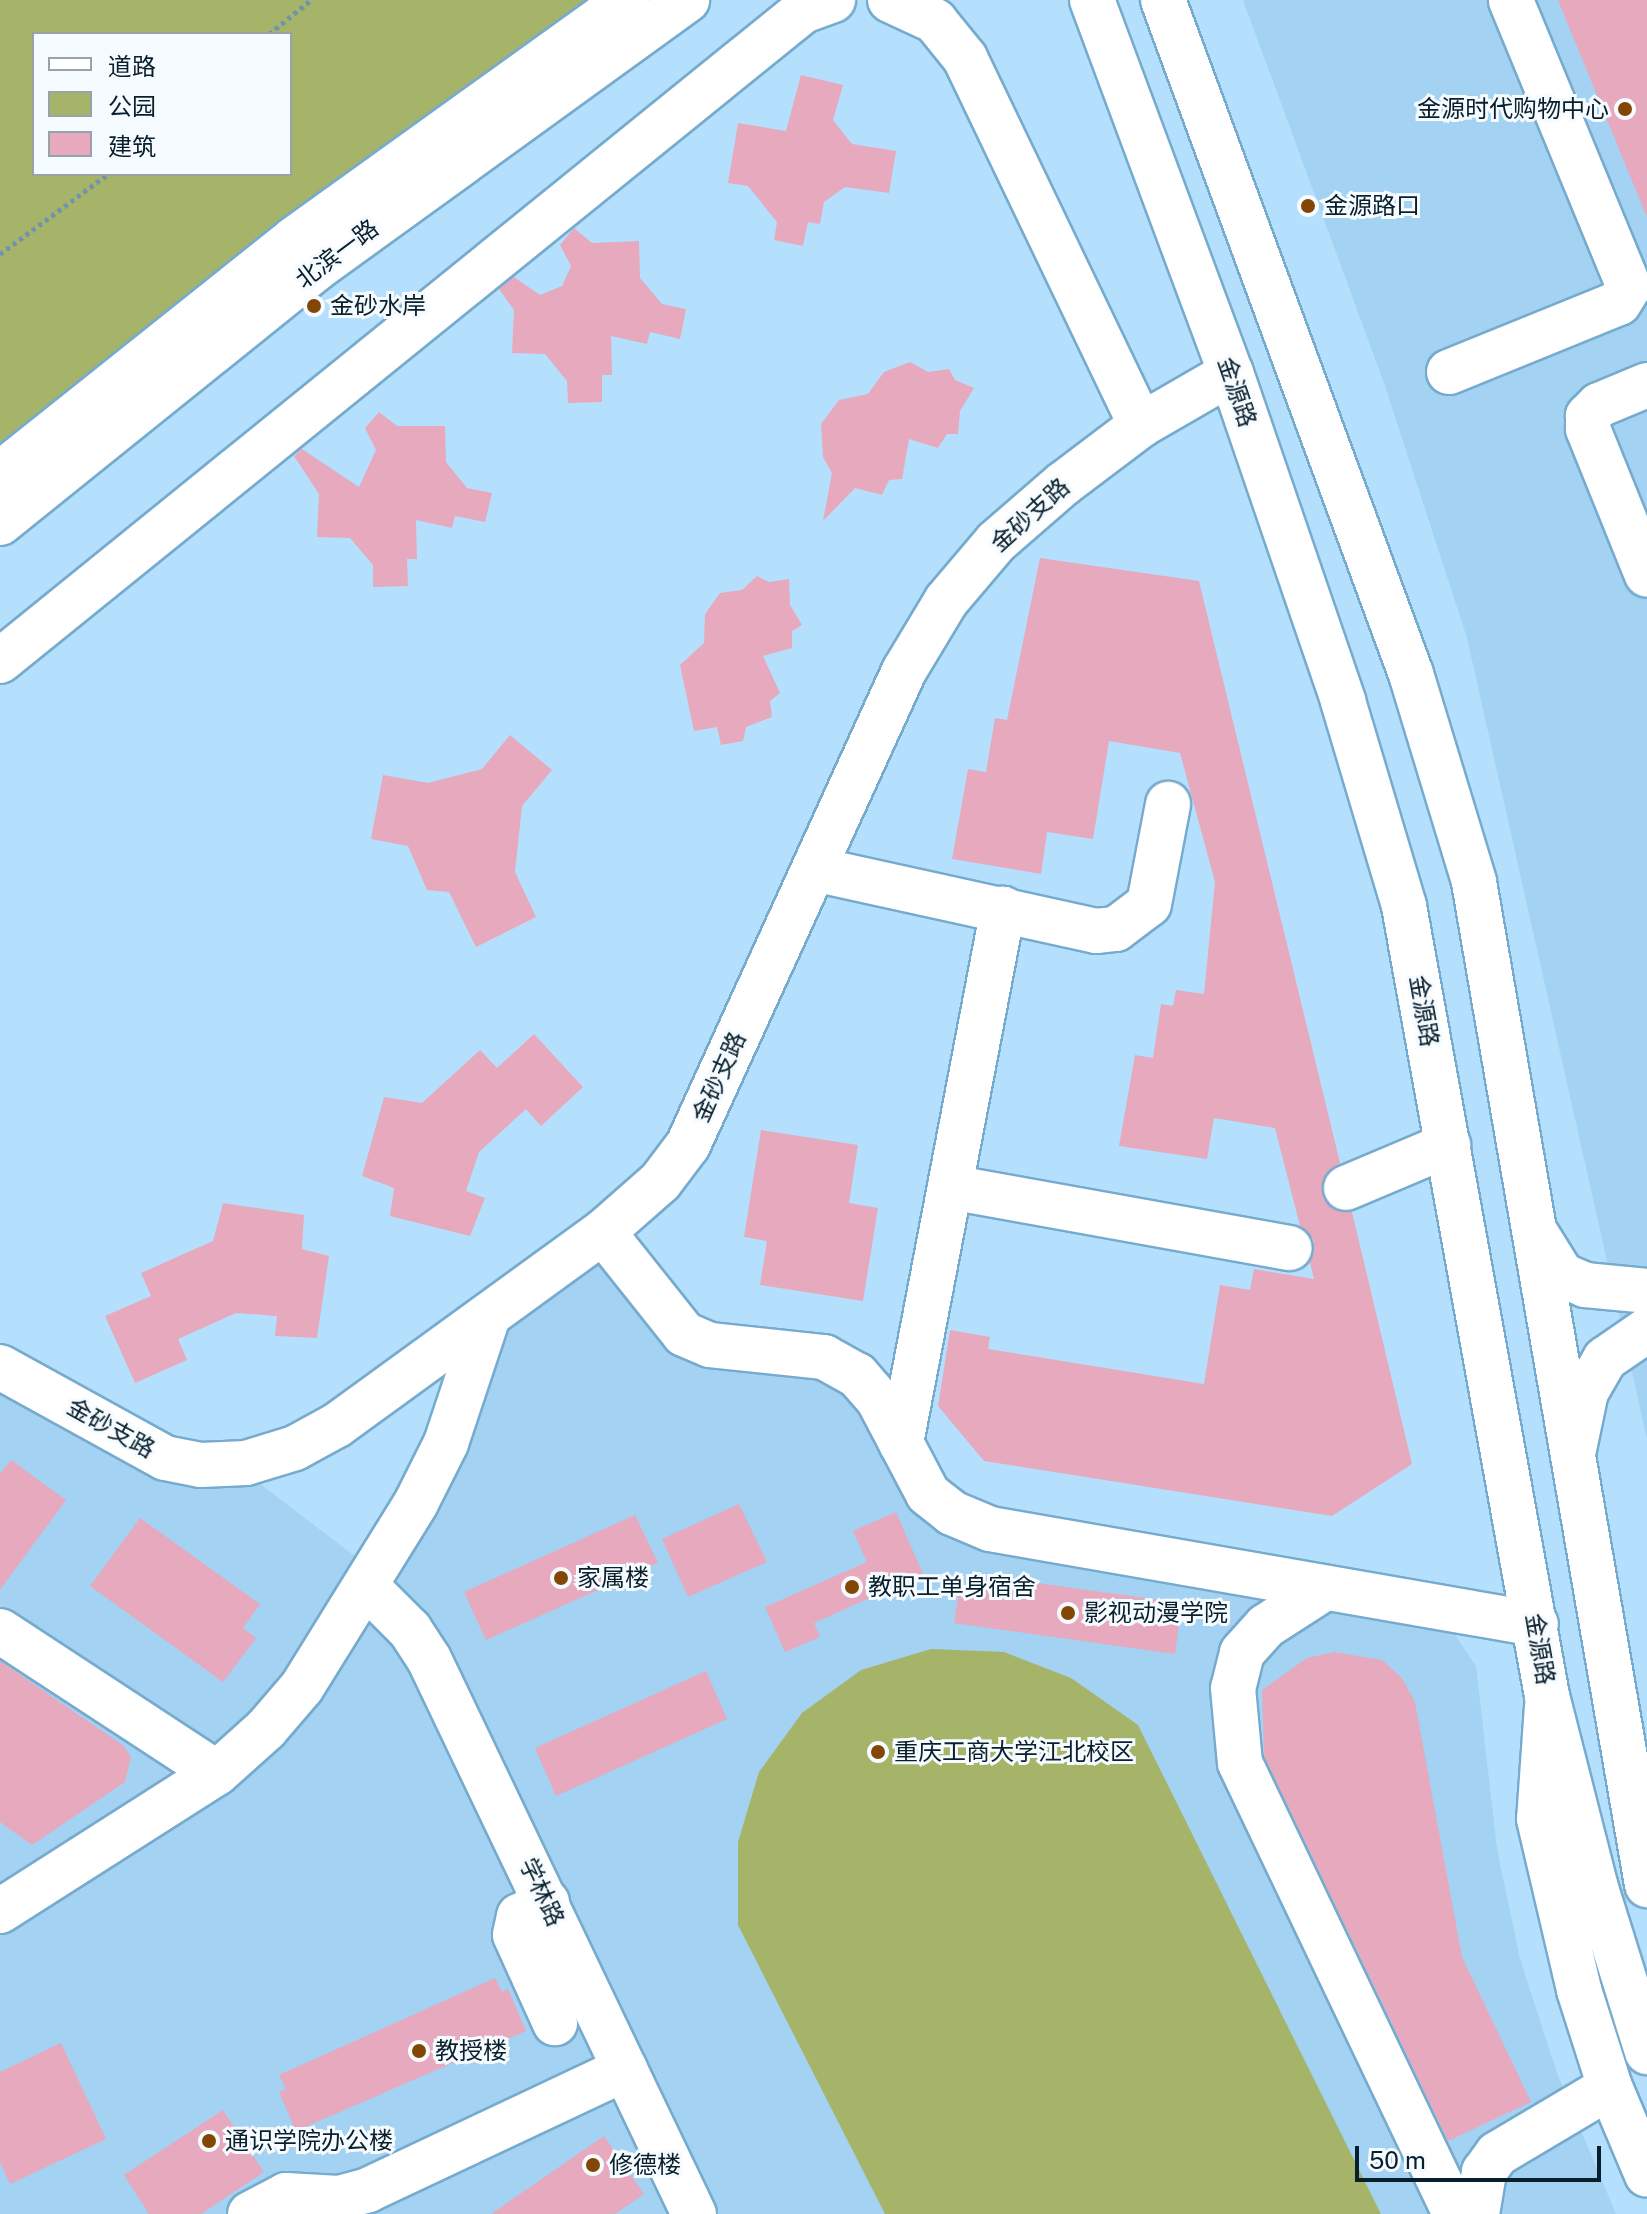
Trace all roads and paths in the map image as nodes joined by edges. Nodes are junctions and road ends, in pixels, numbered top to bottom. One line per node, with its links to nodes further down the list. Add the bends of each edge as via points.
1 (311, 0): 10 (path)
2 (627, 0): 18 (main road, 北滨一路, via 294,239)
3 (687, 0): 19 (main road, 北滨一路, via 317,268)
4 (833, 0): 21 (main road, via 803,11)
5 (890, 0): 17 (main road, via 935,21 965,58)
6 (1067, 0): 11 (main road)
7 (1092, 0): 11 (main road, 金源路)
8 (1511, 0): 14 (main road, via 1629,287 1619,303)
9 (1168, 15): 11 (main road, via 1140,7 1113,23); 29 (main road, via 1411,674 1474,882)
10 (271, 32)
11 (1108, 45): 15 (main road, 金源路)
12 (105, 176): 13 (path)
13 (0, 254)
14 (1449, 372)
15 (1231, 373): 17 (main road, 金砂支路); 25 (main road, 金源路, via 1343,701 1404,906)
16 (1647, 385): 20 (main road, via 1599,405 1588,416 1588,429)
17 (1141, 425): 23 (main road, 金砂支路, via 996,542 946,601 904,671)
18 (0, 474)
19 (0, 523)
20 (1647, 575)
21 (0, 661)
22 (1168, 804): 24 (main road, via 1149,904 1135,920 1096,931)
23 (814, 869): 24 (main road); 28 (main road, 金砂支路, via 688,1145 660,1182)
24 (1003, 909): 26 (main road)
25 (1448, 1145): 27 (main road); 39 (main road, 金源路)
26 (950, 1187): 30 (main road); 35 (main road)
27 (1346, 1188)
28 (603, 1232): 32 (main road, 金砂支路); 35 (main road, via 684,1334 710,1345 824,1357 857,1375 878,1399)
29 (1537, 1235): 31 (main road, via 1562,1275 1585,1285); 36 (main road)
30 (1290, 1248)
31 (1647, 1291)
32 (488, 1317): 34 (main road, 金砂支路, via 337,1425 295,1448 246,1463 201,1465 165,1458); 37 (main road, via 446,1443)
33 (1647, 1330): 36 (main road, via 1605,1359 1586,1392)
34 (0, 1367)
35 (901, 1443): 38 (main road, via 928,1494 952,1513 990,1529)
36 (1572, 1456): 41 (main road)
37 (366, 1586): 43 (main road, via 302,1687); 46 (main road, 学林路, via 410,1630 429,1659)
38 (1322, 1590): 39 (main road); 55 (main road, via 1266,1626 1242,1653 1233,1688 1238,1751)
39 (1536, 1624): 42 (main road, 金源路)
40 (0, 1631): 43 (main road)
41 (1608, 1679): 44 (main road); 45 (main road)
42 (1547, 1696): 49 (main road, 金源路, via 1596,1888); 51 (main road, via 1539,1819 1579,1990)
43 (217, 1773): 47 (main road)
44 (1647, 1779)
45 (1647, 1885)
46 (547, 1902): 48 (main road, via 519,1916 515,1935); 50 (main road, 学林路)
47 (0, 1911)
48 (555, 2023)
49 (1647, 2052)
50 (625, 2069): 53 (main road, via 368,2190 339,2198 286,2195); 54 (main road, 学林路)
51 (1610, 2087): 52 (main road); 56 (main road, via 1497,2154 1484,2172)
52 (1647, 2175)
53 (250, 2214)
54 (694, 2214)
55 (1455, 2214)
56 (1477, 2214)

